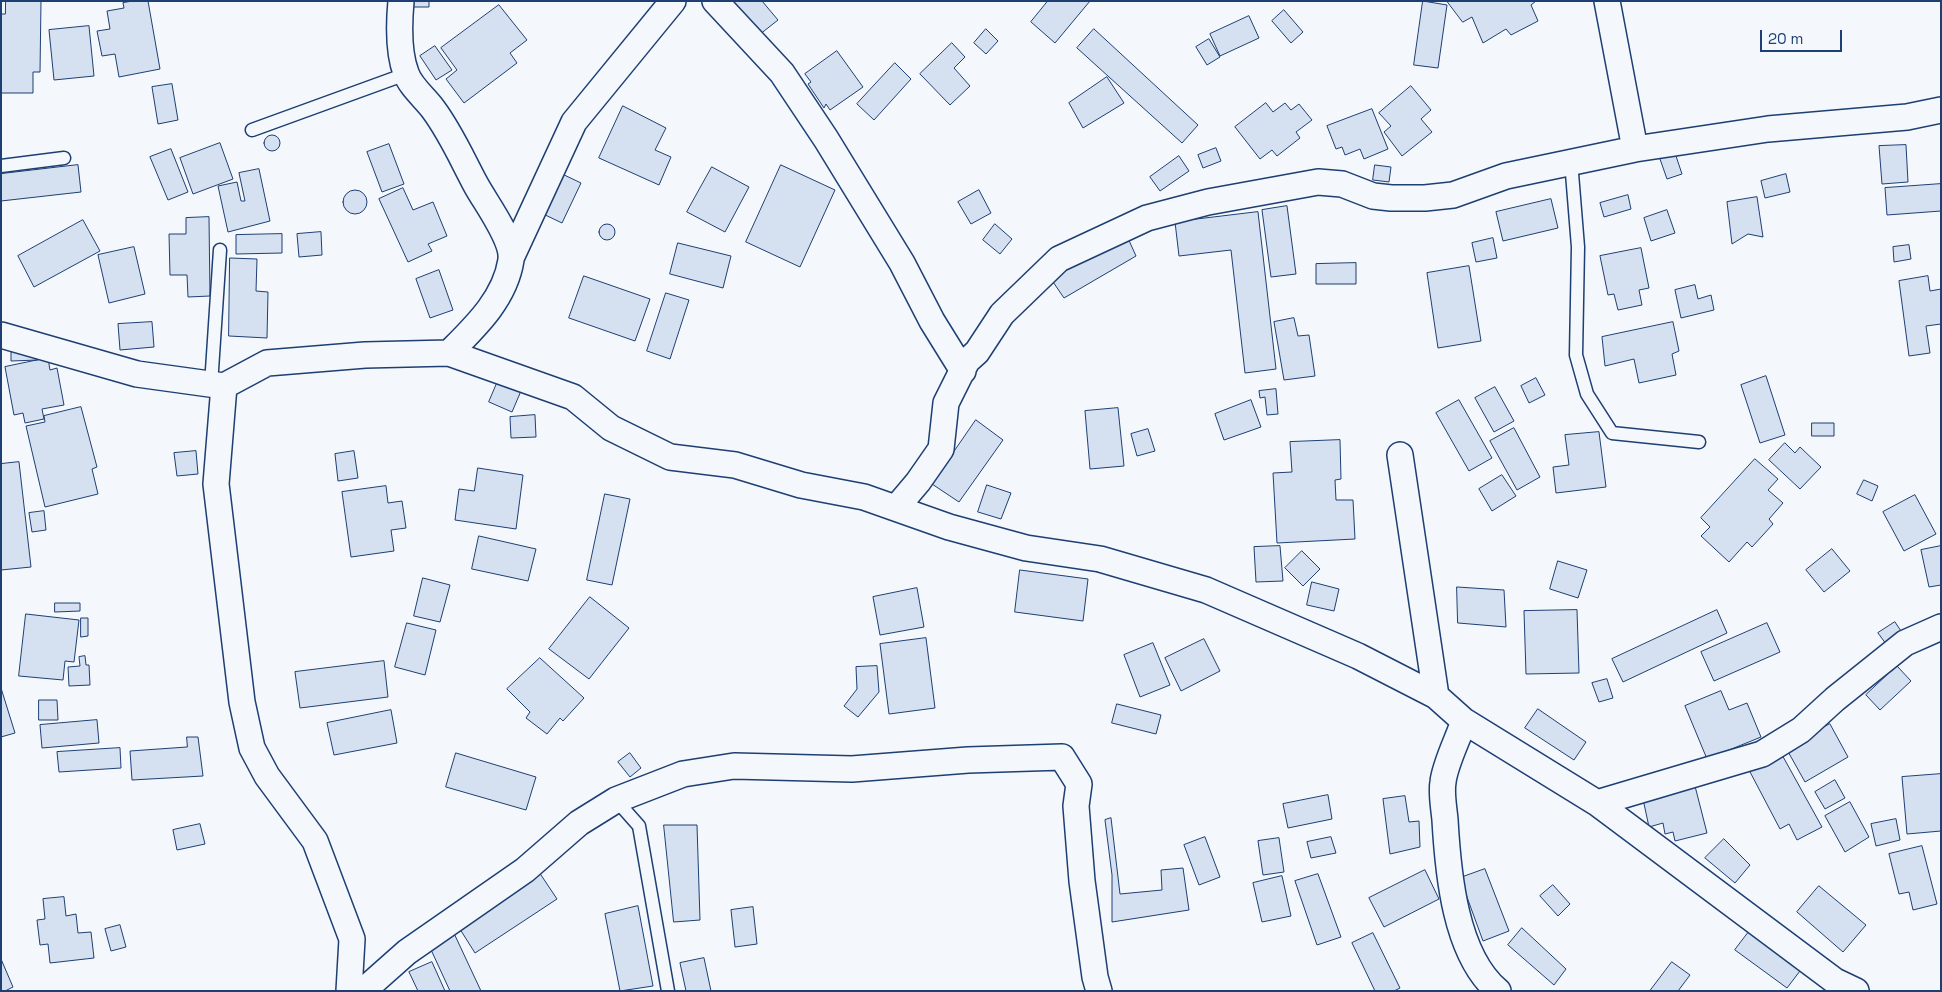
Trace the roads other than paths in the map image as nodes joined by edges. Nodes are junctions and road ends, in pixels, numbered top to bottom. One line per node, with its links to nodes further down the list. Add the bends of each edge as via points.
1 (401, 1): 5 (street, via 401,48)
2 (673, 1): 13 (street, via 574,122)
3 (714, 1): 16 (street, via 782,73 902,263)
4 (1607, 1): 8 (street)
5 (406, 74): 7 (lane); 13 (street, via 463,156 476,186 493,211)
6 (1941, 110): 8 (street, via 1907,117 1768,129)
7 (252, 130)
8 (1635, 149): 10 (street)
9 (64, 158): 11 (lane)
10 (1571, 161): 16 (street, via 1506,176 1453,195 1391,198 1373,196 1342,184 1318,182 1208,202 1147,218 1059,260 1002,314); 18 (lane, via 1578,248 1576,355 1587,394 1612,433)
11 (1, 166)
12 (220, 250): 17 (lane)
13 (511, 258): 15 (street, via 490,308 480,323)
14 (1, 336): 17 (street, via 137,374)
15 (449, 353): 17 (street, via 365,355 267,363); 20 (street, via 573,396 611,428 670,457 736,465)
16 (963, 371): 20 (street, via 946,404 941,448)
17 (217, 386): 26 (street, via 216,484 242,702 252,748 314,840 352,938)
18 (1699, 442)
19 (1400, 455): 22 (street)
20 (896, 508): 22 (street, via 949,527 1026,548 1100,559 1206,590 1358,656)
21 (1941, 626): 25 (street, via 1905,643 1801,730 1762,754)
22 (1436, 696): 23 (street)
23 (1464, 721): 25 (street); 30 (street, via 1442,782 1447,862 1453,904 1468,944 1484,980)
24 (616, 800): 27 (street, via 579,823 525,870 472,909 407,952); 28 (lane, via 640,826); 29 (street, via 683,774 734,766 852,769 1062,757 1079,784 1076,806 1082,882)
25 (1597, 803): 31 (street, via 1835,981)
26 (349, 991)
27 (363, 991)
28 (668, 991)
29 (1099, 991)
30 (1498, 991)
31 (1856, 991)

